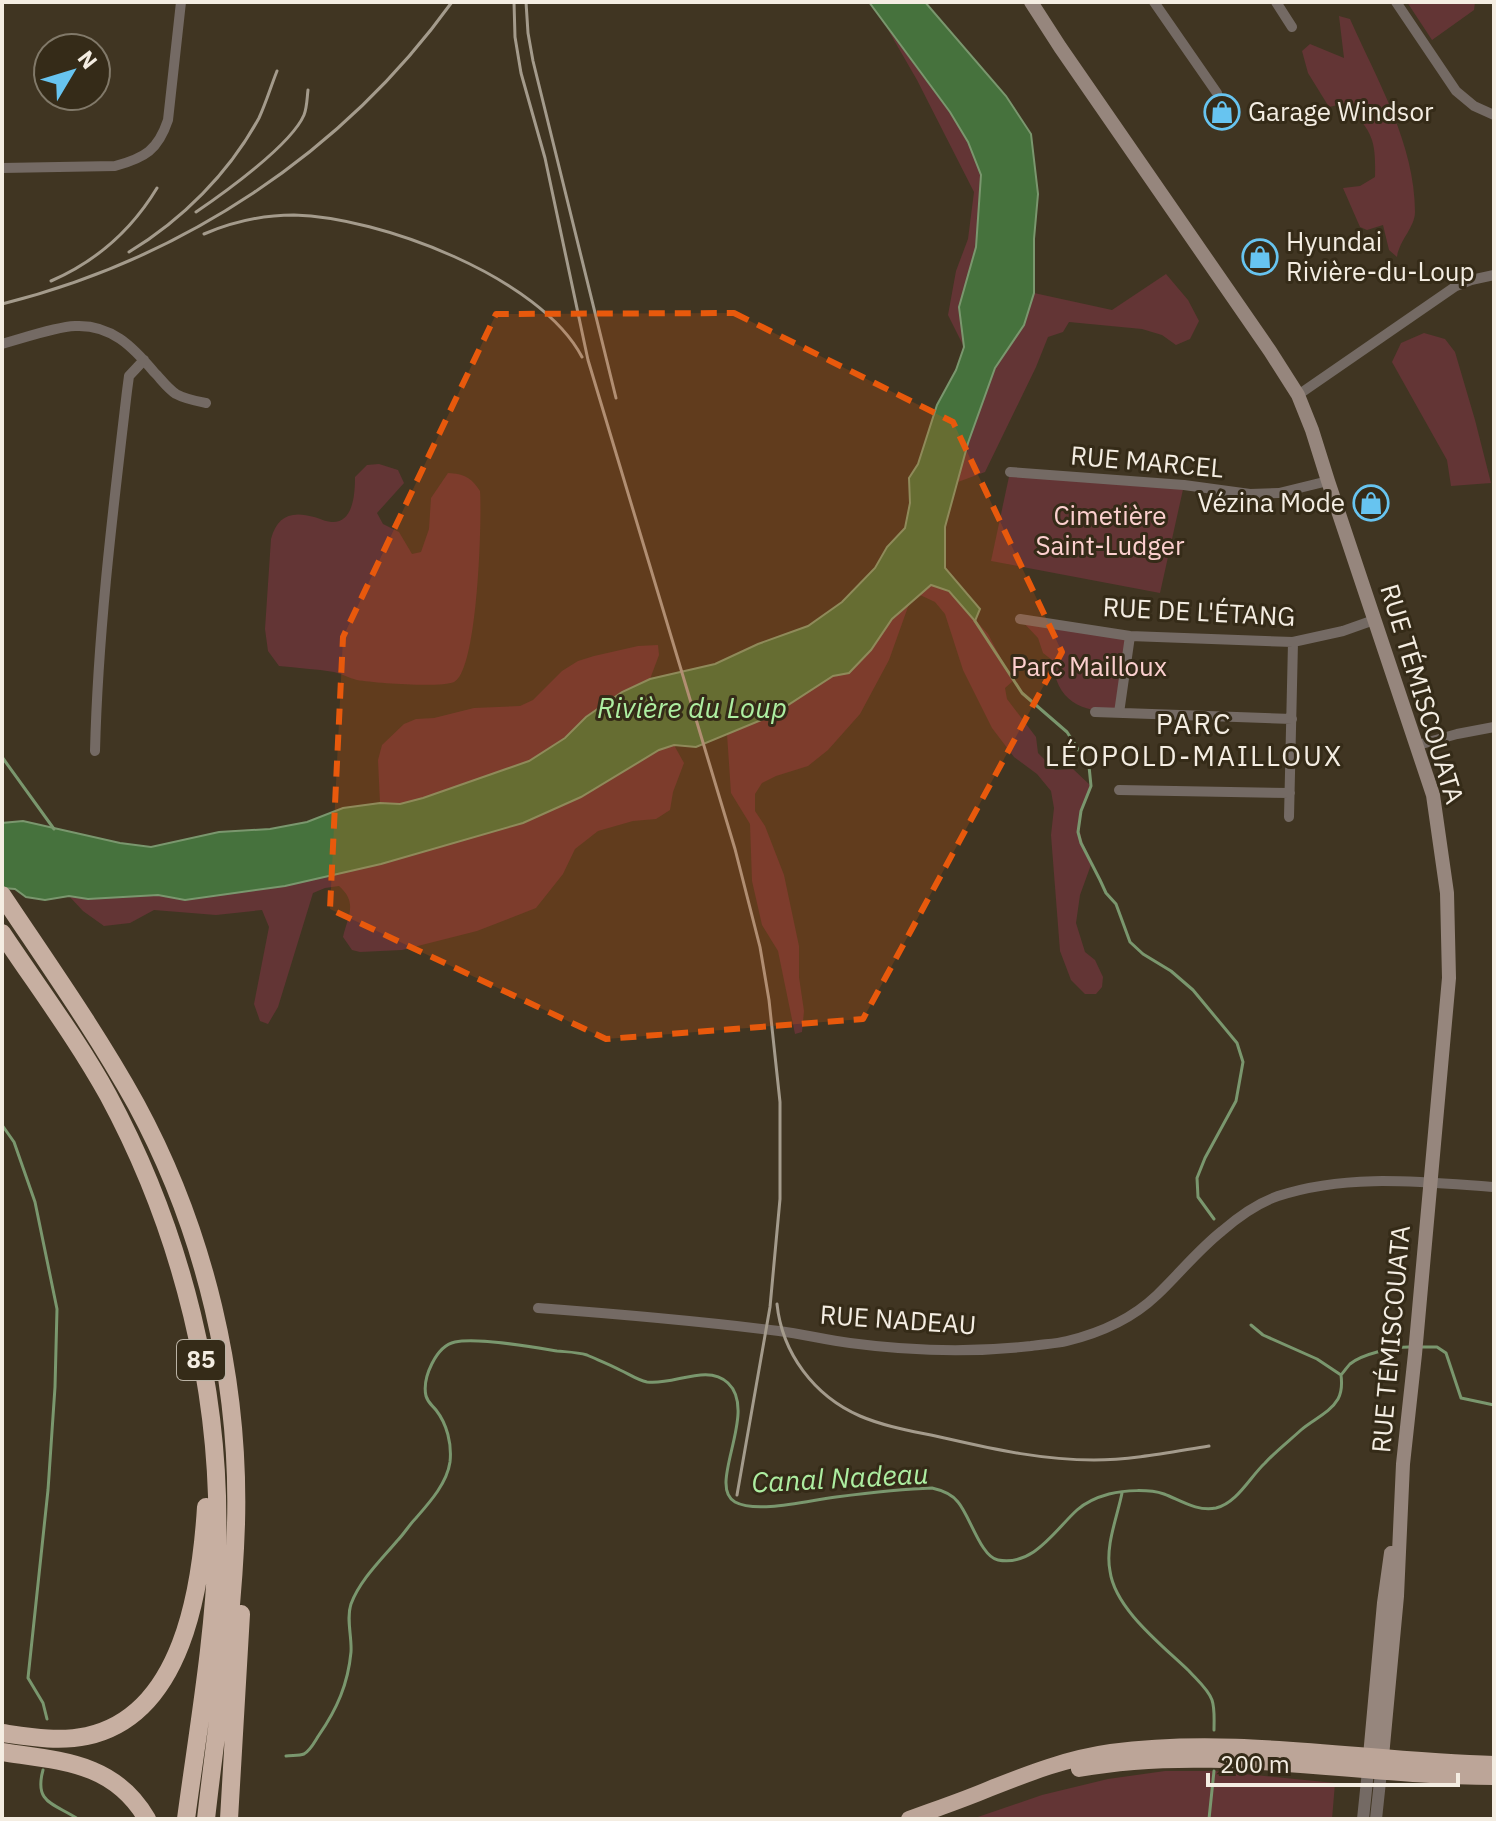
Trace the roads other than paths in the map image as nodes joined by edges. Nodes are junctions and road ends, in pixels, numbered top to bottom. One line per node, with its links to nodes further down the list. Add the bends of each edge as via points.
1 (181, 2): 9 (street, via 168,120 150,152 115,166)
2 (1154, 2): 7 (street)
3 (1276, 2): 6 (street)
4 (1396, 2): 8 (street, via 1456,91)
5 (1033, 3): 13 (main road, RUE TÉMISCOUATA)
6 (1292, 27)
7 (1217, 93)
8 (1494, 115)
9 (2, 168)
10 (1494, 275): 13 (street, via 1456,286)
11 (2, 344): 12 (street, via 87,327 119,338)
12 (144, 360): 14 (street, via 176,393); 26 (street, via 129,376 127,391)
13 (1298, 395): 16 (main road, RUE TÉMISCOUATA)
14 (206, 403)
15 (1010, 472): 16 (street, RUE MARCEL, via 1250,494)
16 (1328, 481): 18 (main road, RUE TÉMISCOUATA)
17 (1020, 619): 19 (street, RUE DE L'ÉTANG)
18 (1374, 620): 20 (street, RUE DE L'ÉTANG); 25 (main road, RUE TÉMISCOUATA)
19 (1130, 636): 20 (street, RUE DE L'ÉTANG); 22 (street)
20 (1293, 642): 23 (street)
21 (1095, 712): 22 (street)
22 (1119, 713): 23 (street)
23 (1292, 719): 28 (street)
24 (1494, 727): 25 (street)
25 (1418, 745): 33 (main road, RUE TÉMISCOUATA, via 1433,795 1447,893 1449,978)
26 (95, 751)
27 (1119, 790): 28 (street)
28 (1290, 793): 29 (street)
29 (1289, 817)
30 (2, 895): 35 (highway, 85, via 98,1040 151,1133 183,1207)
31 (6, 939): 32 (highway, 85, via 93,1069)
32 (146, 1175): 37 (highway, via 187,1324 204,1432 204,1535 188,1621 161,1682 120,1723 69,1739); 43 (highway, 85, via 194,1328 215,1472 212,1627)
33 (1430, 1182): 34 (street, RUE NADEAU); 36 (street, RUE NADEAU, via 1364,1181 1277,1197 1222,1230 1135,1312 1066,1341 932,1350); 39 (main road, RUE TÉMISCOUATA, via 1397,1596)
34 (1494, 1187)
35 (210, 1298): 44 (highway, 85, via 230,1397 236,1488 234,1572); 45 (highway, via 235,1397 244,1492)
36 (538, 1308)
37 (2, 1733)
38 (2, 1752): 42 (highway, via 97,1771 125,1790)
39 (1375, 1764): 40 (highway); 41 (highway); 46 (highway, via 1203,1746 1109,1753 1031,1772); 47 (street, RUE TÉMISCOUATA); 48 (street, RUE TÉMISCOUATA)
40 (1494, 1764)
41 (1494, 1777)
42 (147, 1819)
43 (186, 1819)
44 (208, 1819)
45 (229, 1819)
46 (909, 1819)
47 (1363, 1819)
48 (1376, 1819)

